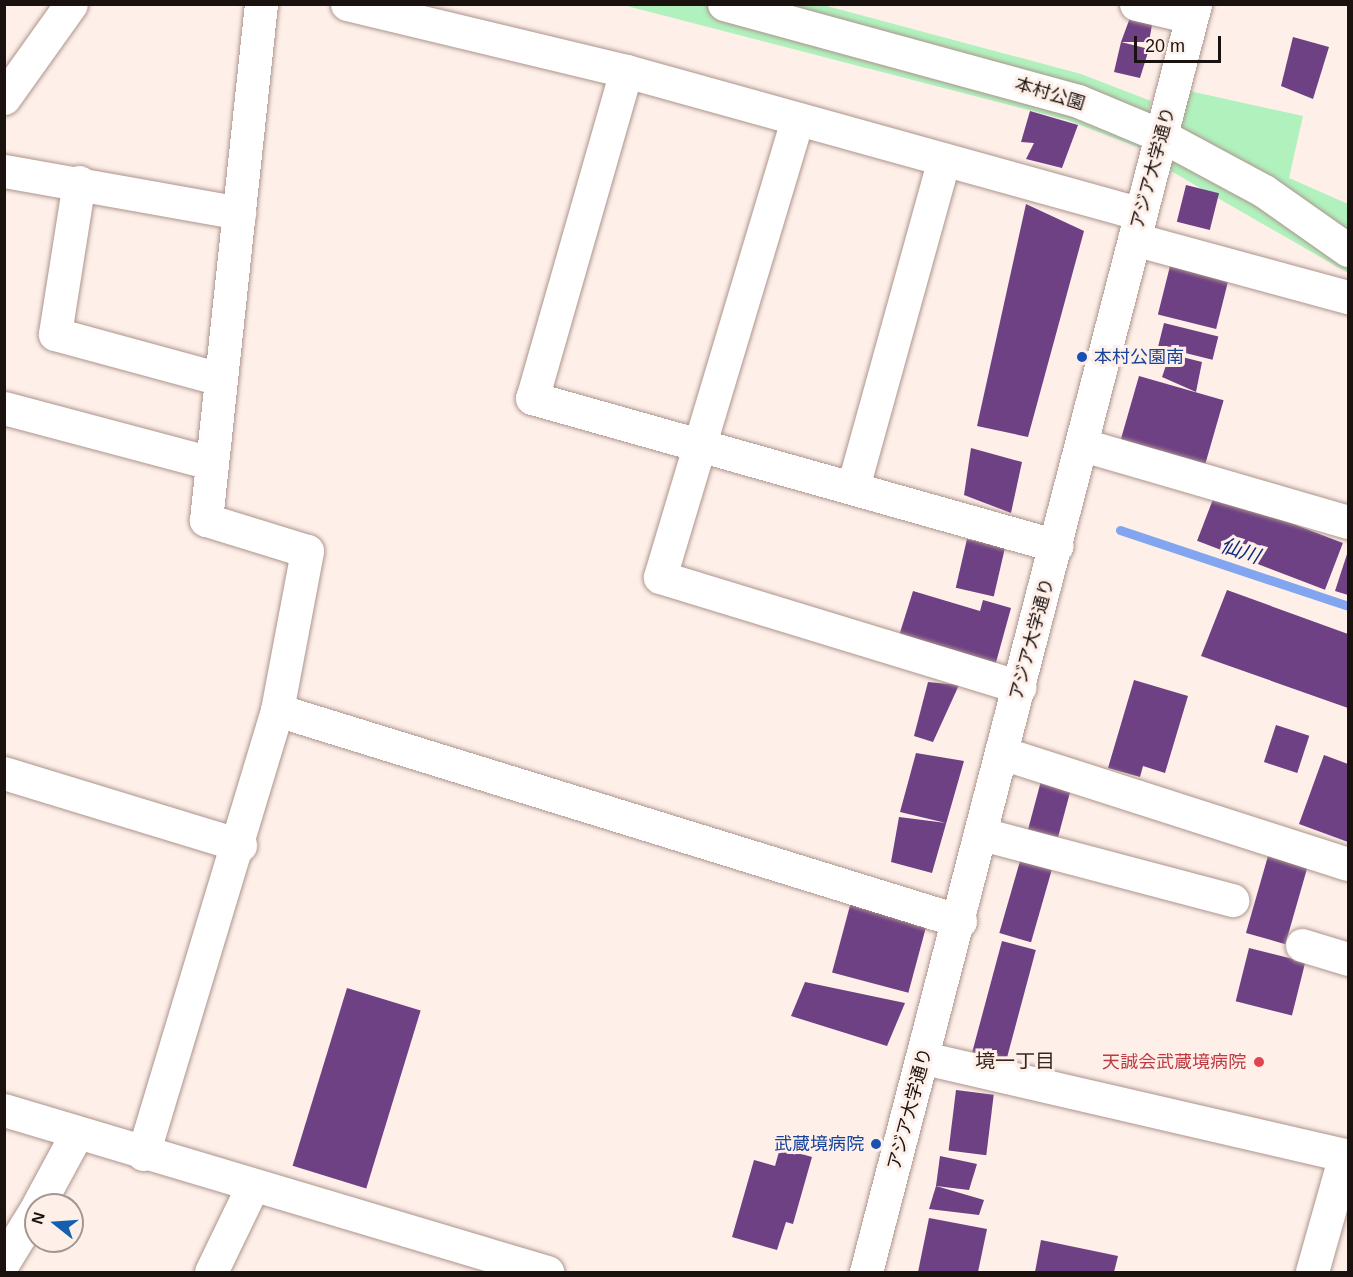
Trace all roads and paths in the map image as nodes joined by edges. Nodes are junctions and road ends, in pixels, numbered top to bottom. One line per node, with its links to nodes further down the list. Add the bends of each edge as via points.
1 (71, 4): 8 (street)
2 (261, 4): 14 (street)
3 (347, 4): 7 (street)
4 (723, 4): 10 (street, 本村公園, via 1078,101)
5 (1136, 4): 6 (street)
6 (1194, 11): 10 (street, アジア大学通り)
7 (626, 70): 9 (street); 20 (street, via 532,398)
8 (4, 98)
9 (797, 120): 11 (street); 20 (street)
10 (1162, 136): 15 (street, アジア大学通り); 16 (street, 本村公園, via 1264,191)
11 (943, 163): 15 (street); 23 (street)
12 (4, 171): 13 (street)
13 (79, 182): 14 (street); 18 (street, via 55,334)
14 (239, 213): 18 (street)
15 (1138, 226): 17 (street); 21 (street, アジア大学通り)
16 (1348, 250)
17 (1348, 297)
18 (221, 379): 22 (street)
19 (4, 408): 22 (street)
20 (697, 443): 23 (street); 26 (street, via 660,577)
21 (1083, 445): 24 (street); 25 (street, アジア大学通り)
22 (210, 463): 27 (street, via 206,520 306,551)
23 (853, 488): 25 (street)
24 (1348, 522)
25 (1057, 546): 26 (street, アジア大学通り)
26 (1020, 687): 28 (street, アジア大学通り)
27 (277, 710): 31 (street); 34 (street)
28 (1002, 753): 30 (street, アジア大学通り); 32 (street)
29 (4, 773): 31 (street)
30 (982, 834): 33 (street); 34 (street, アジア大学通り)
31 (240, 845): 40 (street)
32 (1348, 864)
33 (1232, 900)
34 (960, 921): 37 (street, アジア大学通り)
35 (1302, 945): 36 (street)
36 (1348, 959)
37 (924, 1059): 47 (street, アジア大学通り); 48 (street, via 1345,1155)
38 (4, 1110): 39 (street)
39 (77, 1133): 40 (street); 42 (street)
40 (143, 1154): 41 (street)
41 (252, 1187): 45 (street); 46 (street)
42 (45, 1193)
43 (24, 1228): 44 (street)
44 (4, 1261)
45 (211, 1272)
46 (547, 1272)
47 (866, 1272)
48 (1312, 1272)

